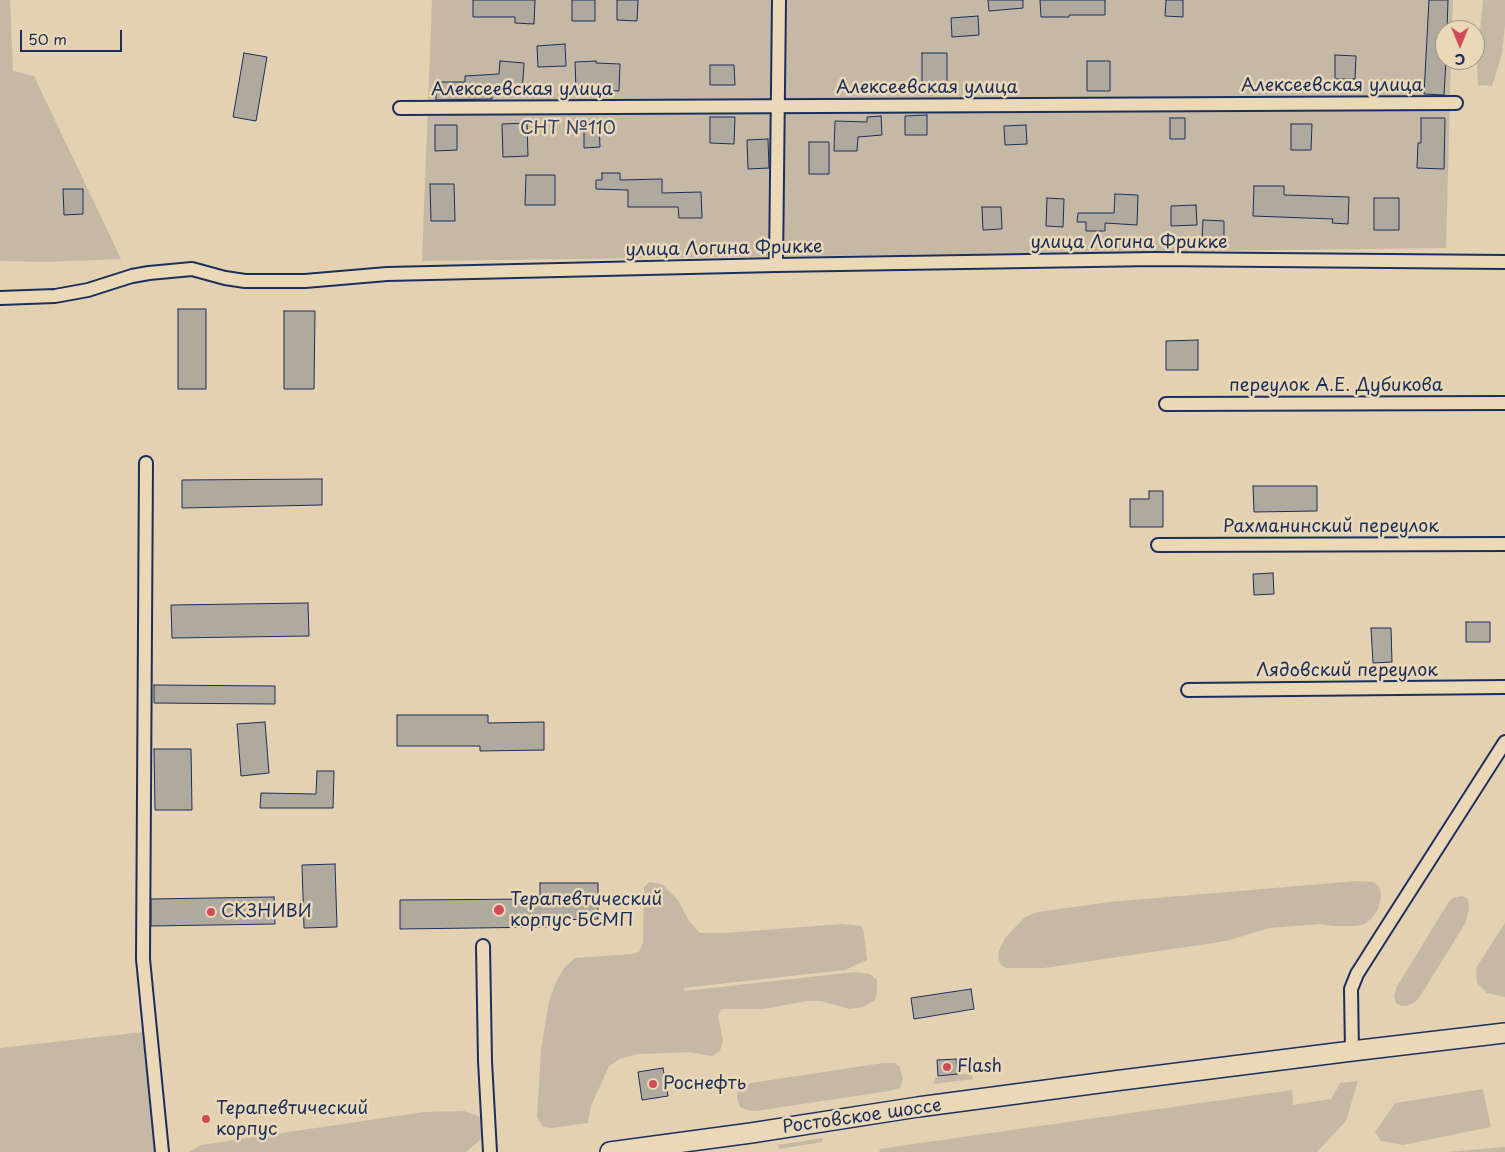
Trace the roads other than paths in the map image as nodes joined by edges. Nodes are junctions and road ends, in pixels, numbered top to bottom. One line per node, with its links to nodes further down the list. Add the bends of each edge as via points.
1 (779, 0): 3 (street)
2 (1456, 103): 3 (street, Алексеевская улица)
3 (778, 106): 4 (street, Алексеевская улица); 6 (street)
4 (400, 108)
5 (1505, 262): 6 (street, улица Логина Фрикке, via 1154,259)
6 (776, 265): 7 (street, улица Логина Фрикке, via 387,274 245,282 192,269 132,276 55,296)
7 (0, 298)
8 (1505, 402): 9 (street, переулок А.Е. Дубикова)
9 (1166, 404)
10 (146, 463): 21 (street, via 142,959)
11 (1505, 544): 12 (street, Рахманинский переулок)
12 (1158, 545)
13 (1505, 687): 14 (street, Лядовский переулок)
14 (1188, 690)
15 (1505, 742): 19 (street, via 1357,974 1351,989)
16 (483, 946): 22 (street)
17 (1505, 1033): 18 (main road)
18 (1380, 1048): 19 (main road); 20 (main road)
19 (1352, 1050): 20 (main road)
20 (1115, 1087): 23 (main road, Ростовское шоссе, via 918,1107); 24 (main road, Ростовское шоссе)
21 (162, 1152)
22 (490, 1152)
23 (610, 1152)
24 (696, 1152)

